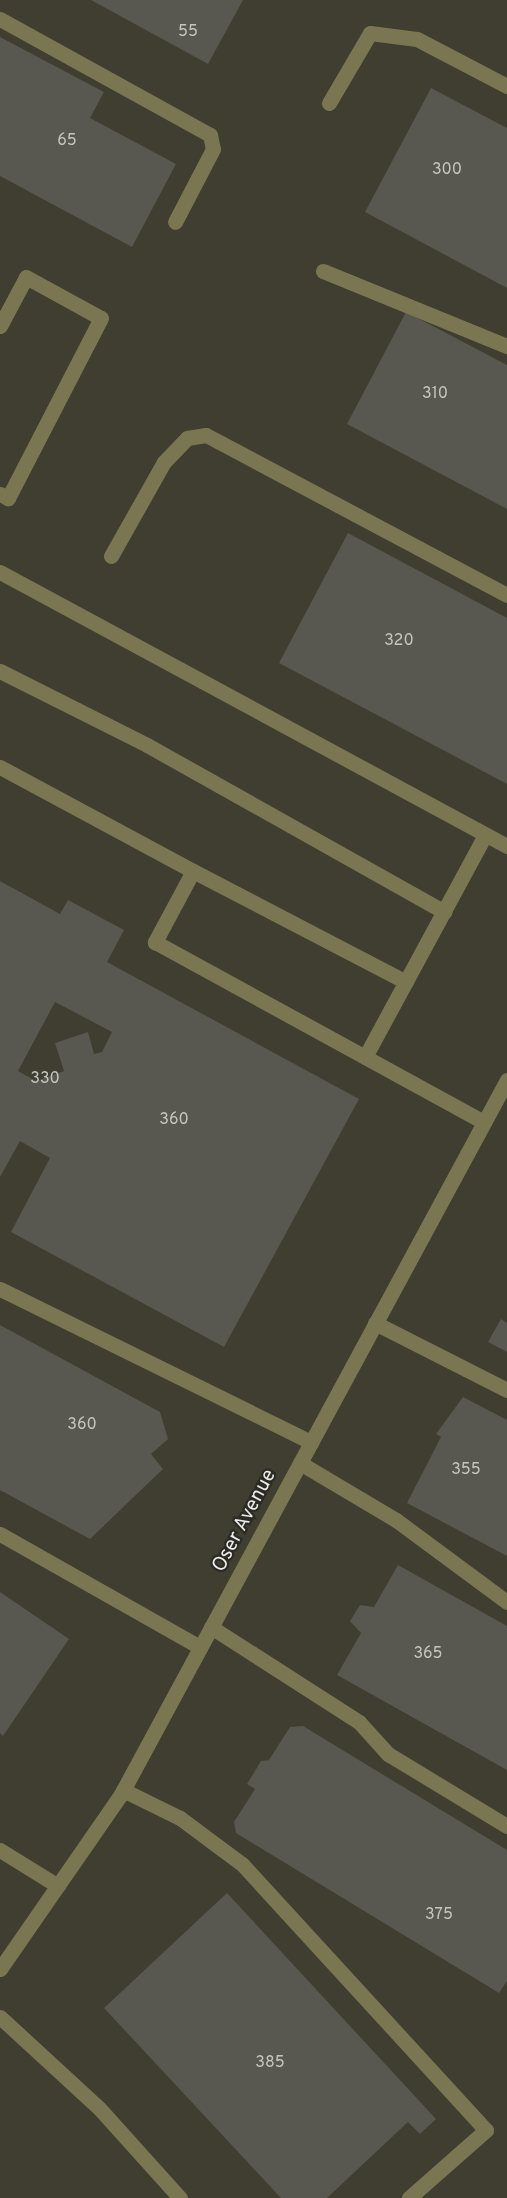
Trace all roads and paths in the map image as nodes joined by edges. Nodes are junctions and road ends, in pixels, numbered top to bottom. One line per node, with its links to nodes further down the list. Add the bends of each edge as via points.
1 (0, 19): 4 (street, via 210,135 213,149)
2 (507, 86): 3 (street, via 417,39 370,33)
3 (329, 103)
4 (175, 222)
5 (323, 271): 7 (street)
6 (0, 326): 8 (street, via 26,278 101,318 8,498)
7 (507, 346)
8 (0, 494)
9 (111, 556): 11 (street, via 164,462 187,438 206,435)
10 (0, 572): 14 (street)
11 (507, 595)
12 (0, 671): 17 (street, via 147,745)
13 (0, 767): 16 (street)
14 (485, 835): 15 (street); 17 (street)
15 (507, 846)
16 (193, 871): 18 (street); 19 (street, via 155,942)
17 (444, 912): 18 (street)
18 (406, 982): 19 (street)
19 (365, 1057): 22 (street)
20 (507, 1080): 21 (street, Oser Avenue)
21 (500, 1108): 22 (street, Oser Avenue)
22 (484, 1122): 24 (street, Oser Avenue)
23 (0, 1289): 26 (street)
24 (375, 1323): 25 (street); 26 (street, Oser Avenue)
25 (507, 1390)
26 (311, 1442): 27 (street, Oser Avenue)
27 (300, 1463): 29 (street, via 396,1520); 30 (street, Oser Avenue)
28 (0, 1534): 31 (street)
29 (507, 1602)
30 (211, 1627): 31 (street, Oser Avenue); 33 (street, via 351,1717 388,1754)
31 (200, 1647): 32 (street, Oser Avenue)
32 (123, 1790): 35 (street, Oser Avenue); 39 (street, via 180,1818 235,1858 281,1902 486,2130)
33 (507, 1826)
34 (0, 1850): 35 (street)
35 (58, 1886): 36 (street, Oser Avenue)
36 (0, 1969)
37 (0, 2017): 38 (street, via 99,2108)
38 (180, 2198)
39 (409, 2198)

